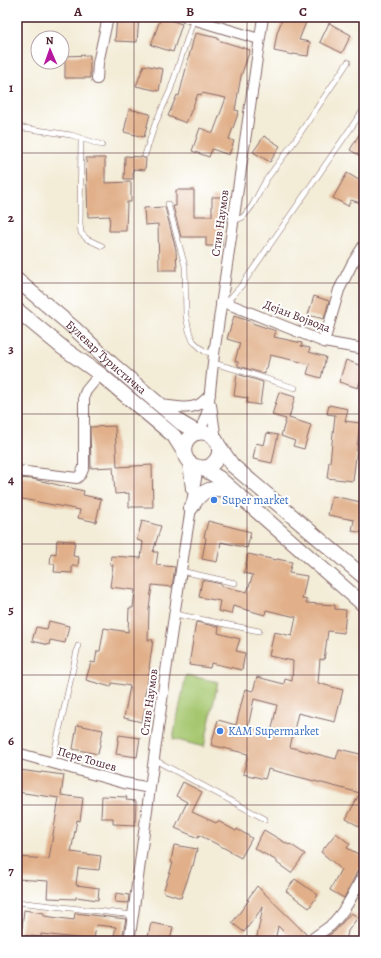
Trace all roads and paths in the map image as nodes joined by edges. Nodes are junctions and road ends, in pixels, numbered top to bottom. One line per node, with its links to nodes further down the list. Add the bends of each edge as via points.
1 (108, 17): 6 (street)
2 (263, 17): 4 (street, Стив Наумов)
3 (191, 18): 4 (street); 11 (lane, via 170,90 154,124)
4 (259, 39): 13 (street, Стив Наумов)
5 (348, 62): 13 (lane, via 266,180 252,206 243,217)
6 (97, 79)
7 (364, 109): 17 (lane, via 242,284)
8 (17, 127): 9 (lane)
9 (81, 139): 10 (lane); 15 (lane, via 81,233)
10 (102, 145)
11 (145, 155)
12 (168, 204): 21 (lane, via 185,266 186,316 189,331 193,341)
13 (233, 221): 17 (street, Стив Наумов)
14 (364, 245): 19 (street, via 339,290)
15 (102, 246)
16 (17, 280): 25 (main road, Булевар Туристичка)
17 (224, 303): 19 (street, Дејан Војвода); 21 (street, Стив Наумов)
18 (17, 310): 22 (main road, Булевар Туристичка, via 63,348)
19 (324, 342): 20 (street, Дејан Војвода)
20 (364, 349)
21 (214, 359): 23 (lane); 24 (street, Стив Наумов)
22 (100, 374): 28 (main road, Булевар Туристичка, via 174,436); 29 (street, via 84,396 84,467 81,474 77,478 72,478)
23 (295, 388)
24 (210, 395): 25 (street, via 197,405); 26 (street, Стив Наумов, via 208,410); 27 (street)
25 (160, 405): 26 (main road, Булевар Туристичка, via 181,423)
26 (199, 432): 27 (main road, via 211,435); 28 (main road, via 187,440 185,445)
27 (217, 443): 28 (main road, via 219,454 209,467); 33 (main road, via 232,465)
28 (193, 462): 30 (main road, Булевар Туристичка, via 219,478); 31 (street, Стив Наумов)
29 (17, 471)
30 (239, 496): 31 (main road, via 218,489 209,490 196,499); 35 (main road, Булевар Туристичка)
31 (191, 508): 32 (street, Стив Наумов)
32 (181, 571): 34 (lane); 36 (street, Стив Наумов)
33 (364, 577)
34 (235, 583)
35 (364, 605)
36 (175, 614): 37 (lane); 40 (street, Стив Наумов)
37 (259, 632)
38 (78, 646): 41 (lane)
39 (17, 753): 41 (street, Пере Тошев)
40 (154, 759): 42 (street, Стив Наумов); 43 (lane)
41 (52, 763): 42 (street, Пере Тошев)
42 (150, 788): 46 (street, Стив Наумов)
43 (265, 819)
44 (364, 872): 48 (street, via 342,912 330,926)
45 (17, 902): 46 (lane)
46 (133, 916): 47 (street, Стив Наумов)
47 (129, 941)
48 (310, 941)

